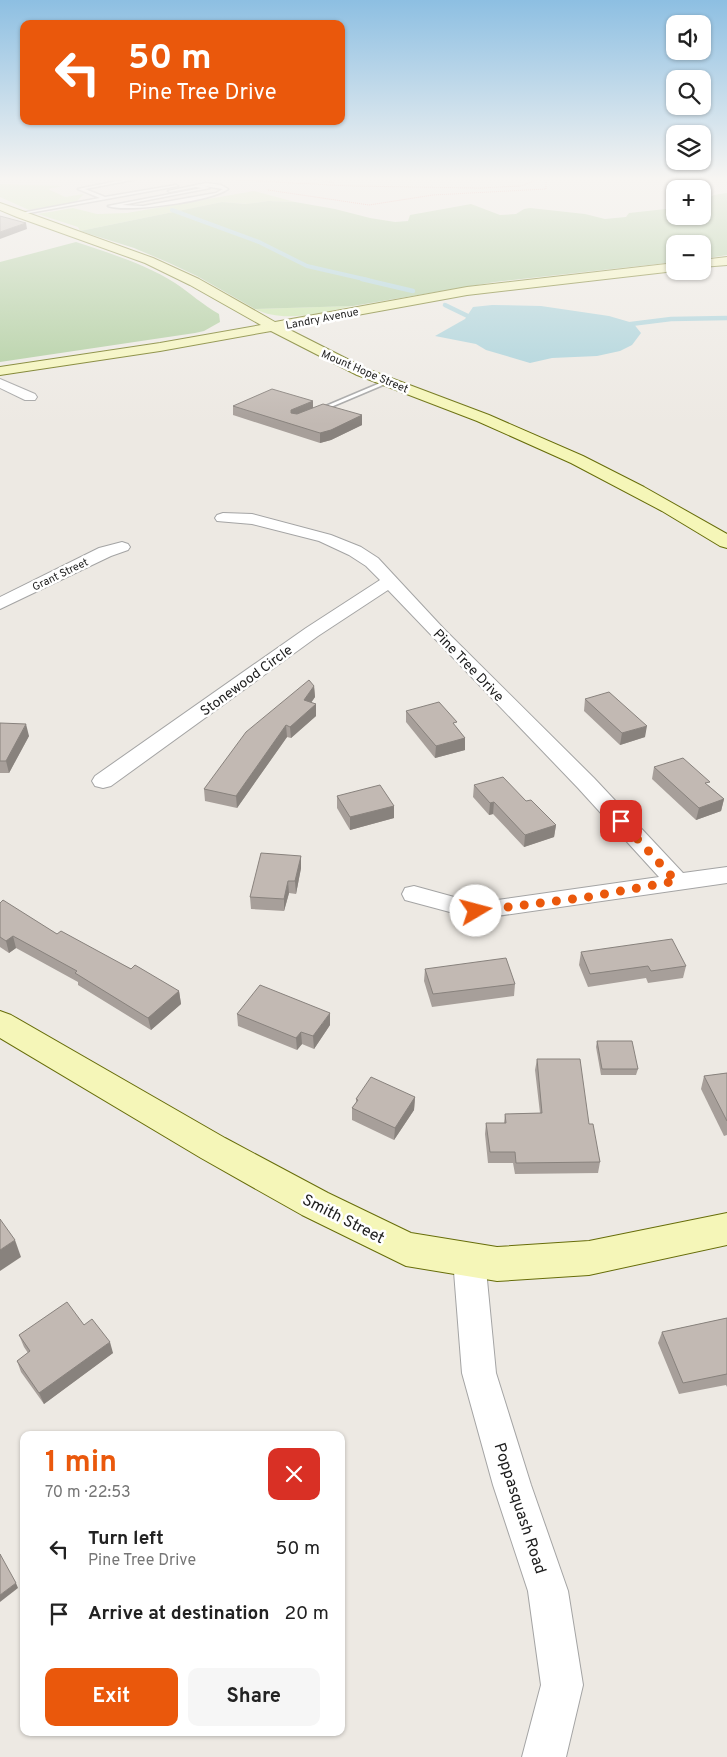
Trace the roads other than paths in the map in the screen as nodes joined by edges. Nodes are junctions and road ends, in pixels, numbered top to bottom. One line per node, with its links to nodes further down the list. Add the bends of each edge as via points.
1 (150, 261): 5 (street, Mount Hope Street)
2 (727, 261): 3 (street)
3 (711, 263)
4 (666, 268): 5 (street, Landry Avenue, via 467,291)
5 (274, 327): 6 (street, Landry Avenue); 7 (street, Mount Hope Street, via 324,355)
6 (0, 371)
7 (387, 382): 10 (lane); 12 (street, Mount Hope Street, via 489,421 601,470)
8 (0, 383): 9 (street)
9 (30, 397)
10 (313, 413)
11 (223, 518): 14 (street, Pine Tree Drive, via 252,519 325,538 372,562)
12 (727, 542)
13 (122, 547): 15 (street, Grant Street, via 105,552)
14 (390, 581): 16 (street, Stonewood Circle, via 312,632); 18 (street, Pine Tree Drive)
15 (0, 604)
16 (103, 780)
17 (727, 875): 18 (street)
18 (676, 881): 19 (street, via 588,897 476,911)
19 (414, 894)
20 (0, 1023): 22 (street, Smith Street, via 212,1148 315,1204 406,1249)
21 (727, 1229): 22 (street, Smith Street, via 589,1258 496,1264)
22 (469, 1259): 23 (street, Poppasquash Road, via 478,1373 548,1591 561,1676 562,1685)
23 (544, 1757)

